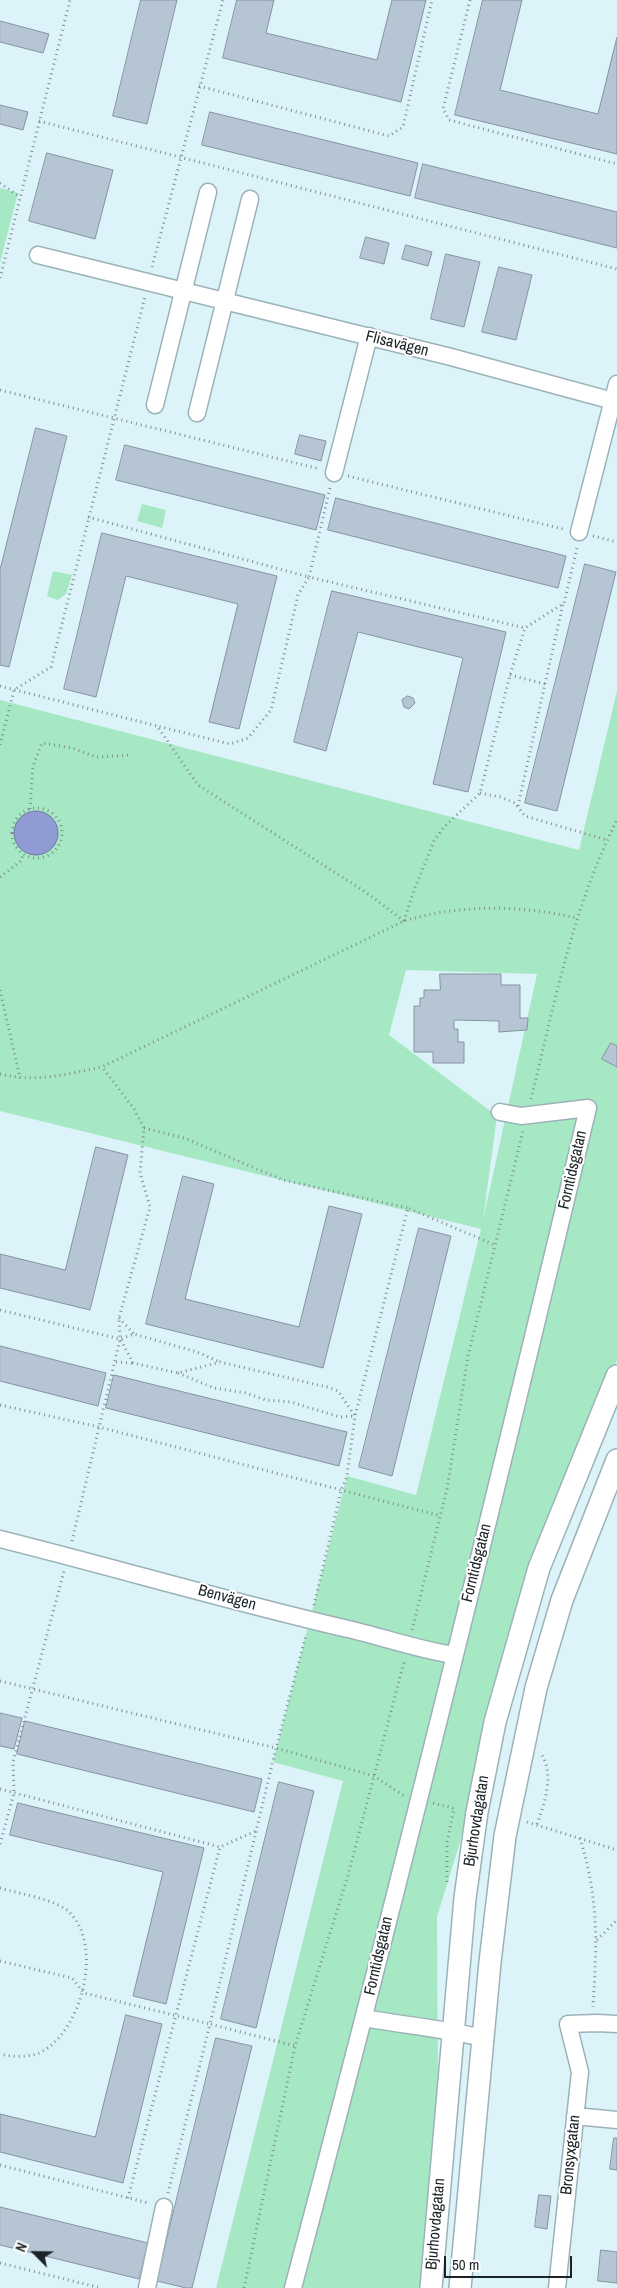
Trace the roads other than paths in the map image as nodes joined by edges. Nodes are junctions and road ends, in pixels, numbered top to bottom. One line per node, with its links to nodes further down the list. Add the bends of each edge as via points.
1 (208, 192): 4 (street)
2 (250, 199): 5 (street)
3 (38, 255): 4 (street, Flisavägen)
4 (180, 290): 5 (street, Flisavägen); 9 (street)
5 (225, 301): 6 (street, Flisavägen); 10 (street)
6 (369, 336): 8 (street, Flisavägen); 11 (street)
7 (617, 384): 8 (street)
8 (615, 402): 12 (street)
9 (156, 405)
10 (197, 413)
11 (334, 473)
12 (579, 532)
13 (500, 1112): 17 (street, Forntidsgatan, via 527,1116 588,1108)
14 (617, 1376): 20 (main road, Bjurhovdagatan, via 539,1568 495,1722 477,1812)
15 (617, 1460): 21 (main road, Bjurhovdagatan, via 562,1600 526,1732 502,1855)
16 (0, 1538): 17 (street, Benvägen, via 393,1639 436,1653)
17 (454, 1655): 18 (street, Forntidsgatan)
18 (364, 2018): 20 (street, Forntidsgatan, via 428,2030); 26 (street, Forntidsgatan)
19 (617, 2024): 22 (street, Bronsyxgatan, via 568,2024 580,2072)
20 (453, 2031): 21 (street, Forntidsgatan); 27 (main road, Bjurhovdagatan)
21 (484, 2038): 28 (main road, Bjurhovdagatan)
22 (575, 2116): 23 (street); 29 (street, Bronsyxgatan)
23 (617, 2120)
24 (164, 2207): 25 (street)
25 (147, 2288)
26 (293, 2288)
27 (431, 2288)
28 (460, 2288)
29 (557, 2288)

